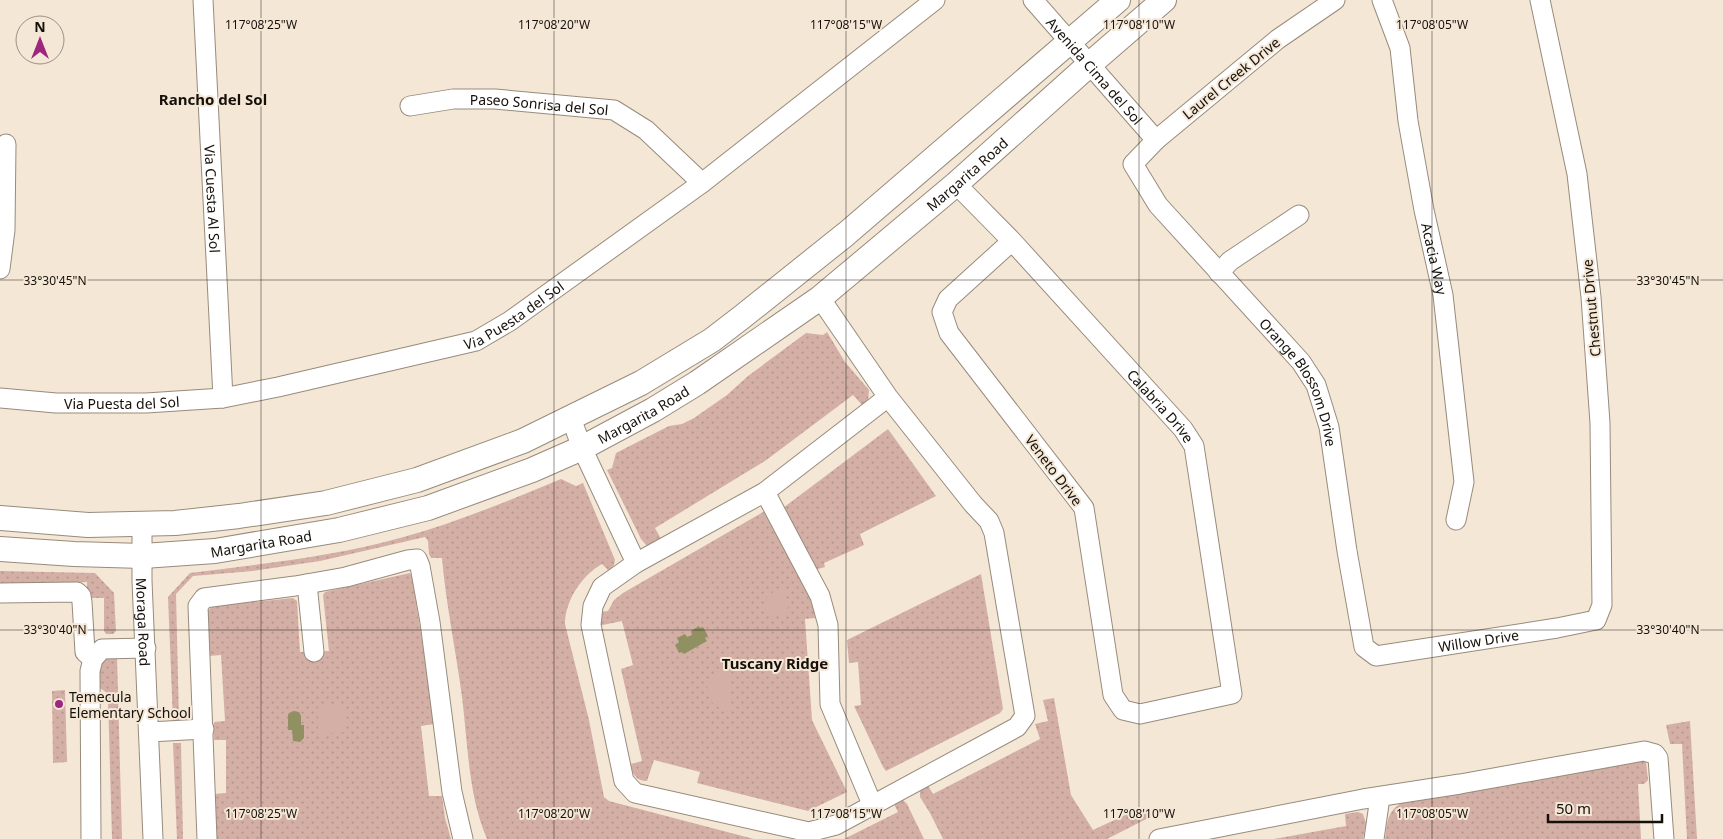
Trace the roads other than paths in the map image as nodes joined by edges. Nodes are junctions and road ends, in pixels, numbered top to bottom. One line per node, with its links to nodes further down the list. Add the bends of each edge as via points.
1 (203, 0): 24 (street, Via Cuesta Al Sol)
2 (936, 0): 15 (street, Via Puesta del Sol)
3 (1033, 0): 9 (street, Avenida Cima del Sol)
4 (1118, 0): 9 (main road, Margarita Road)
5 (1164, 0): 10 (main road, Margarita Road)
6 (1335, 0): 12 (street, Laurel Creek Drive, via 1278,39)
7 (1382, 0): 29 (street, Acacia Way, via 1400,48 1409,130 1443,294 1464,482)
8 (1540, 0): 36 (street, Chestnut Drive, via 1578,174 1591,297 1600,423 1602,605)
9 (1069, 41): 10 (street, Avenida Cima del Sol); 25 (main road, Margarita Road, via 846,234 712,340 641,383)
10 (1090, 64): 12 (street, Avenida Cima del Sol); 16 (main road, Margarita Road)
11 (410, 106): 15 (street, Paseo Sonrisa del Sol, via 453,99 495,99 614,110 646,130)
12 (1156, 140): 14 (street, Laurel Creek Drive)
13 (6, 144): 19 (street, via 5,230)
14 (1133, 164): 20 (street, Orange Blossom Drive, via 1158,205)
15 (702, 183): 24 (street, Via Puesta del Sol, via 510,321 476,341)
16 (956, 184): 18 (street, Calabria Drive); 21 (main road, Margarita Road)
17 (1299, 215): 20 (street, via 1230,261)
18 (1012, 241): 41 (street, Veneto Drive, via 948,299 942,312 949,333 1084,508 1113,695); 41 (street, Calabria Drive, via 1183,429 1194,446 1232,694 1140,714)
19 (0, 269)
20 (1219, 273): 37 (street, Orange Blossom Drive, via 1300,362 1316,385 1329,427)
21 (820, 298): 22 (street); 26 (main road, Margarita Road, via 698,383)
22 (888, 397): 27 (street); 45 (street, via 994,532 1024,716 1017,728)
23 (0, 398): 24 (street, Via Puesta del Sol, via 56,403 146,403)
24 (223, 398)
25 (571, 418): 26 (street); 30 (main road, Margarita Road, via 523,442 417,480 326,503 175,523)
26 (582, 448): 32 (main road, Margarita Road, via 428,508 339,530 215,551); 33 (street)
27 (765, 492): 33 (street); 45 (street, via 820,596 828,625 830,704)
28 (0, 518): 30 (main road, Margarita Road, via 88,526)
29 (1456, 520)
30 (142, 524): 32 (street, Moraga Road)
31 (0, 550): 32 (main road, Margarita Road)
32 (143, 556): 38 (street, Moraga Road)
33 (636, 563): 45 (street, via 602,587 593,606 591,625 624,781 635,793 809,832 836,825)
34 (307, 584): 39 (street); 42 (street, via 204,598 200,602); 49 (street, via 417,560 430,622 452,792)
35 (0, 592): 40 (street, via 77,592 82,602 85,652)
36 (1596, 620): 37 (street, Willow Drive, via 1376,656)
37 (1364, 647)
38 (146, 648): 40 (street, via 102,650); 43 (street, Moraga Road)
39 (314, 652)
40 (93, 659): 46 (street, via 90,671)
41 (1123, 710)
42 (204, 729): 43 (street); 48 (street)
43 (149, 732): 47 (street, Moraga Road)
44 (1380, 797): 50 (street); 51 (street); 52 (street, via 1644,751 1658,758)
45 (872, 804)
46 (91, 839)
47 (153, 839)
48 (207, 839)
49 (463, 839)
50 (1158, 839)
51 (1374, 839)
52 (1664, 839)

